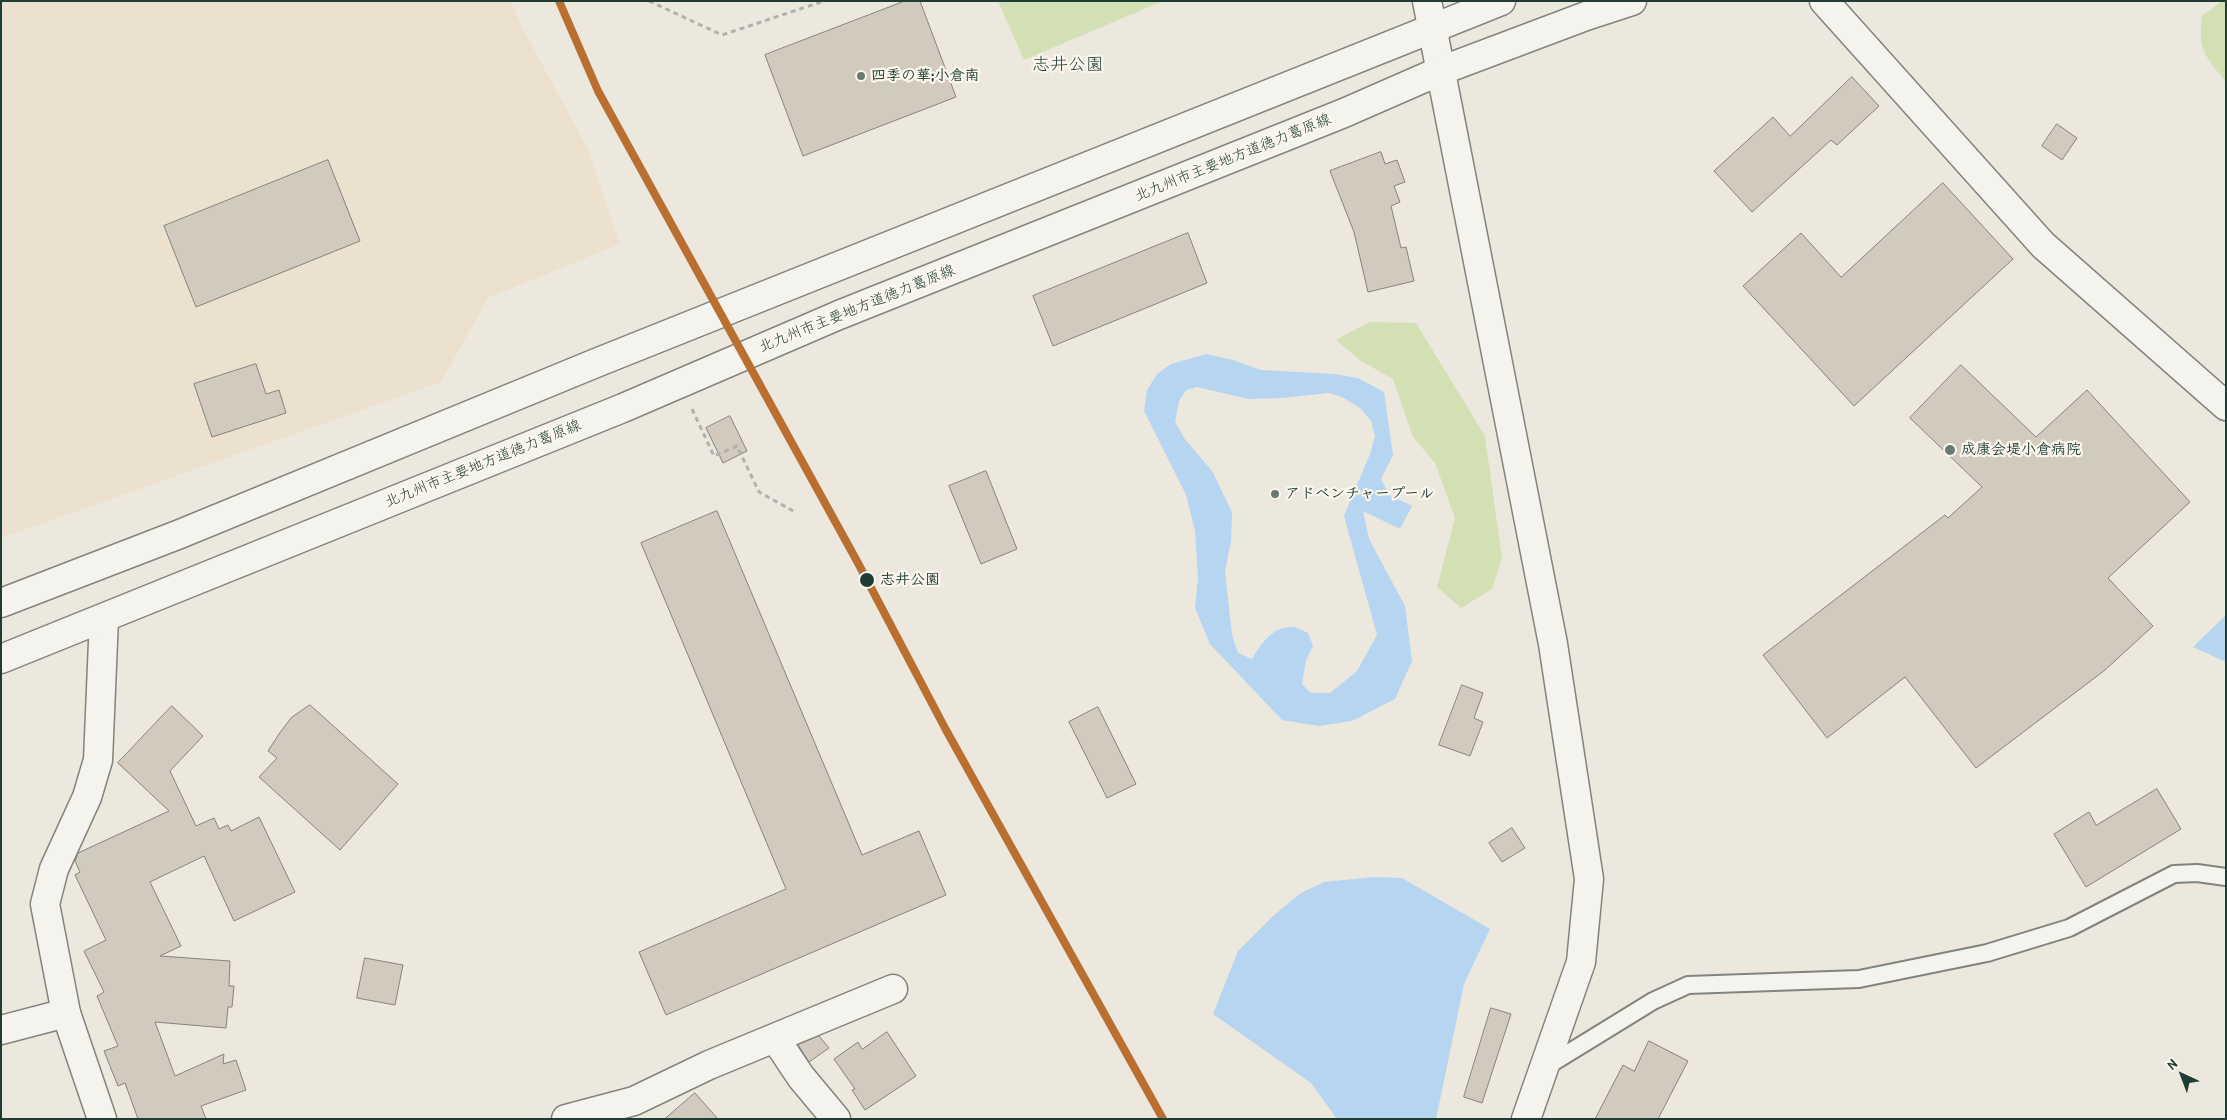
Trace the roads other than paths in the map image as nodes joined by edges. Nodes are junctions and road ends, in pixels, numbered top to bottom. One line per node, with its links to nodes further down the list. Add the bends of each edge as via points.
1 (1427, 1): 5 (main road)
2 (1501, 1): 5 (main road)
3 (1632, 1): 6 (main road, 北九州市主要地方道徳力葛原線)
4 (1824, 1): 7 (main road, via 2043,245)
5 (1432, 28): 6 (main road); 8 (main road, via 596,363 180,534)
6 (1440, 72): 9 (main road, 北九州市主要地方道徳力葛原線, via 1344,114 839,316 623,408); 16 (main road, via 1553,644 1589,879 1581,962)
7 (2226, 406)
8 (2, 600)
9 (104, 618): 10 (main road, 北九州市主要地方道徳力葛原線); 13 (main road, via 98,760 87,797 54,869 45,904)
10 (1, 660)
11 (2226, 877): 16 (lane, via 2174,874 2069,928 1987,953 1859,978 1688,985 1654,1001)
12 (893, 990): 15 (main road)
13 (66, 1013): 14 (main road); 18 (main road)
14 (1, 1030)
15 (775, 1038): 17 (main road, via 634,1101); 19 (main road, via 801,1078)
16 (1544, 1068): 20 (main road)
17 (572, 1118)
18 (102, 1119)
19 (836, 1119)
20 (1526, 1119)

